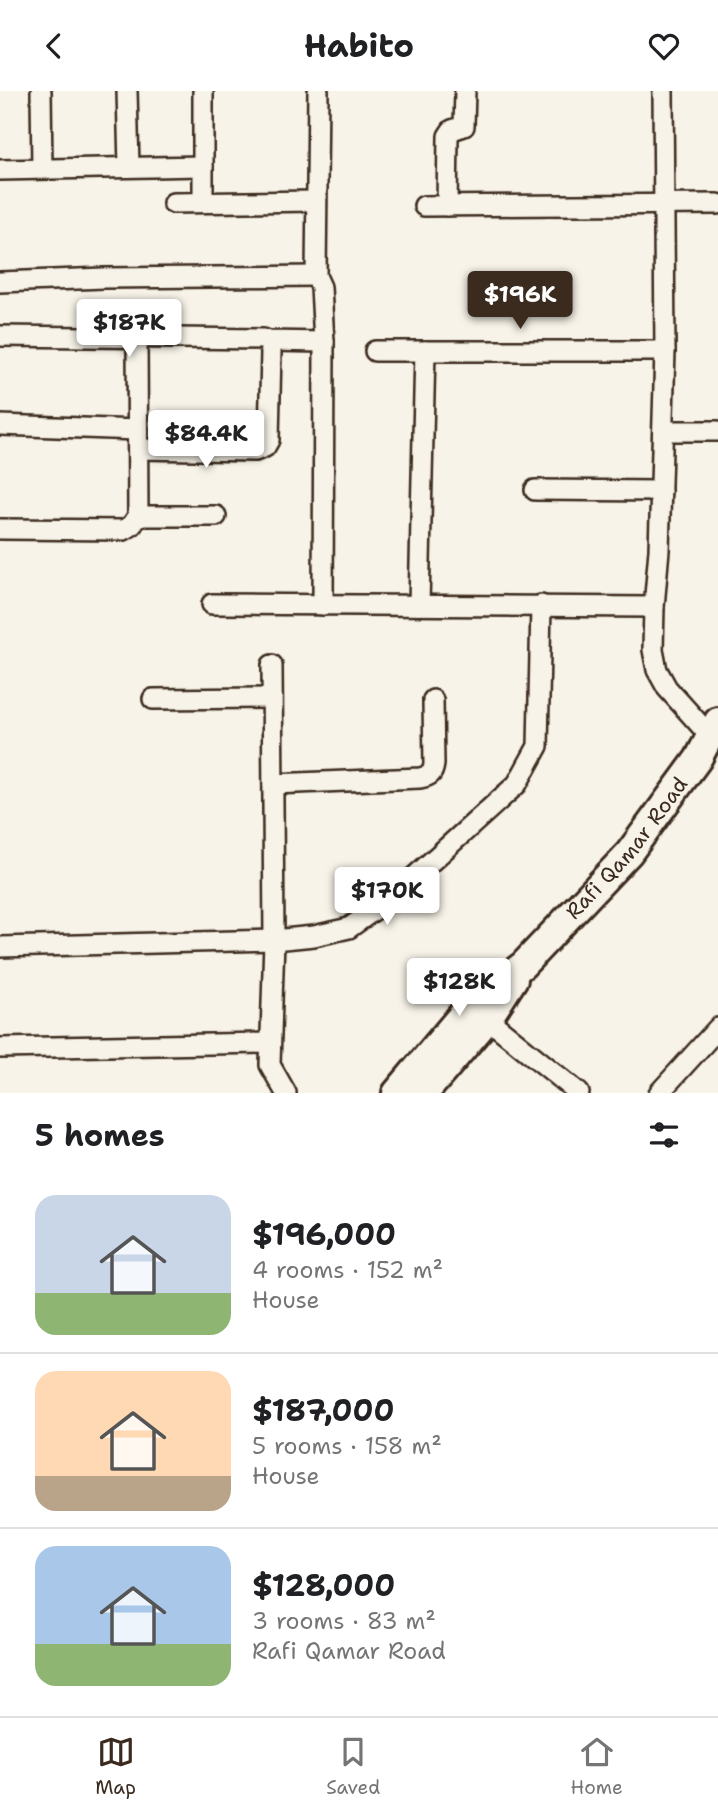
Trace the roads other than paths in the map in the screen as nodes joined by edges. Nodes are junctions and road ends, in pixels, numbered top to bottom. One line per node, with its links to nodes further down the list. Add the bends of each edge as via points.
1 (41, 91): 9 (street)
2 (127, 91): 8 (street)
3 (203, 91): 7 (street)
4 (317, 91): 11 (street)
5 (465, 91): 17 (street, via 464,126 448,136)
6 (663, 91): 14 (street)
7 (202, 166): 8 (street); 12 (street)
8 (129, 167): 9 (street)
9 (42, 169): 10 (street)
10 (0, 170)
11 (316, 201): 12 (street); 18 (street)
12 (203, 202): 13 (street)
13 (173, 203)
14 (664, 204): 15 (street); 17 (street); 26 (street)
15 (718, 204)
16 (424, 206): 17 (street)
17 (447, 206)
18 (316, 276): 19 (street); 23 (street, via 321,287)
19 (0, 282)
20 (0, 336): 21 (street)
21 (137, 339): 22 (street); 30 (street)
22 (268, 341): 23 (street); 30 (street, via 269,440 265,447 255,451)
23 (324, 342): 37 (street)
24 (375, 351): 25 (street)
25 (425, 351): 26 (street); 38 (street)
26 (665, 351): 28 (street)
27 (0, 425): 30 (street)
28 (663, 431): 29 (street); 32 (street)
29 (718, 431)
30 (138, 440): 33 (street)
31 (535, 490): 32 (street)
32 (661, 491): 40 (street)
33 (138, 516): 34 (street); 35 (street, via 124,530)
34 (216, 516)
35 (0, 529)
36 (212, 604): 37 (street)
37 (323, 605): 38 (street)
38 (419, 605): 39 (street)
39 (541, 605): 40 (street); 47 (street, via 538,747 517,784 391,898 349,928)
40 (654, 607): 45 (street, via 657,670 667,688)
41 (272, 666): 42 (street)
42 (272, 698): 43 (street); 46 (street)
43 (153, 699)
44 (433, 700): 46 (street, via 434,764 429,776)
45 (714, 729): 49 (street, Rafi Qamar Road, via 670,801 629,853)
46 (273, 784): 47 (street)
47 (274, 940): 48 (street); 51 (street)
48 (0, 947)
49 (479, 1012): 54 (street, Rafi Qamar Road); 55 (street, Rafi Qamar Road); 56 (street)
50 (718, 1028): 57 (street)
51 (270, 1043): 52 (street); 53 (street, via 270,1065)
52 (0, 1048)
53 (286, 1093)
54 (396, 1093)
55 (425, 1093)
56 (579, 1093)
57 (659, 1093)

